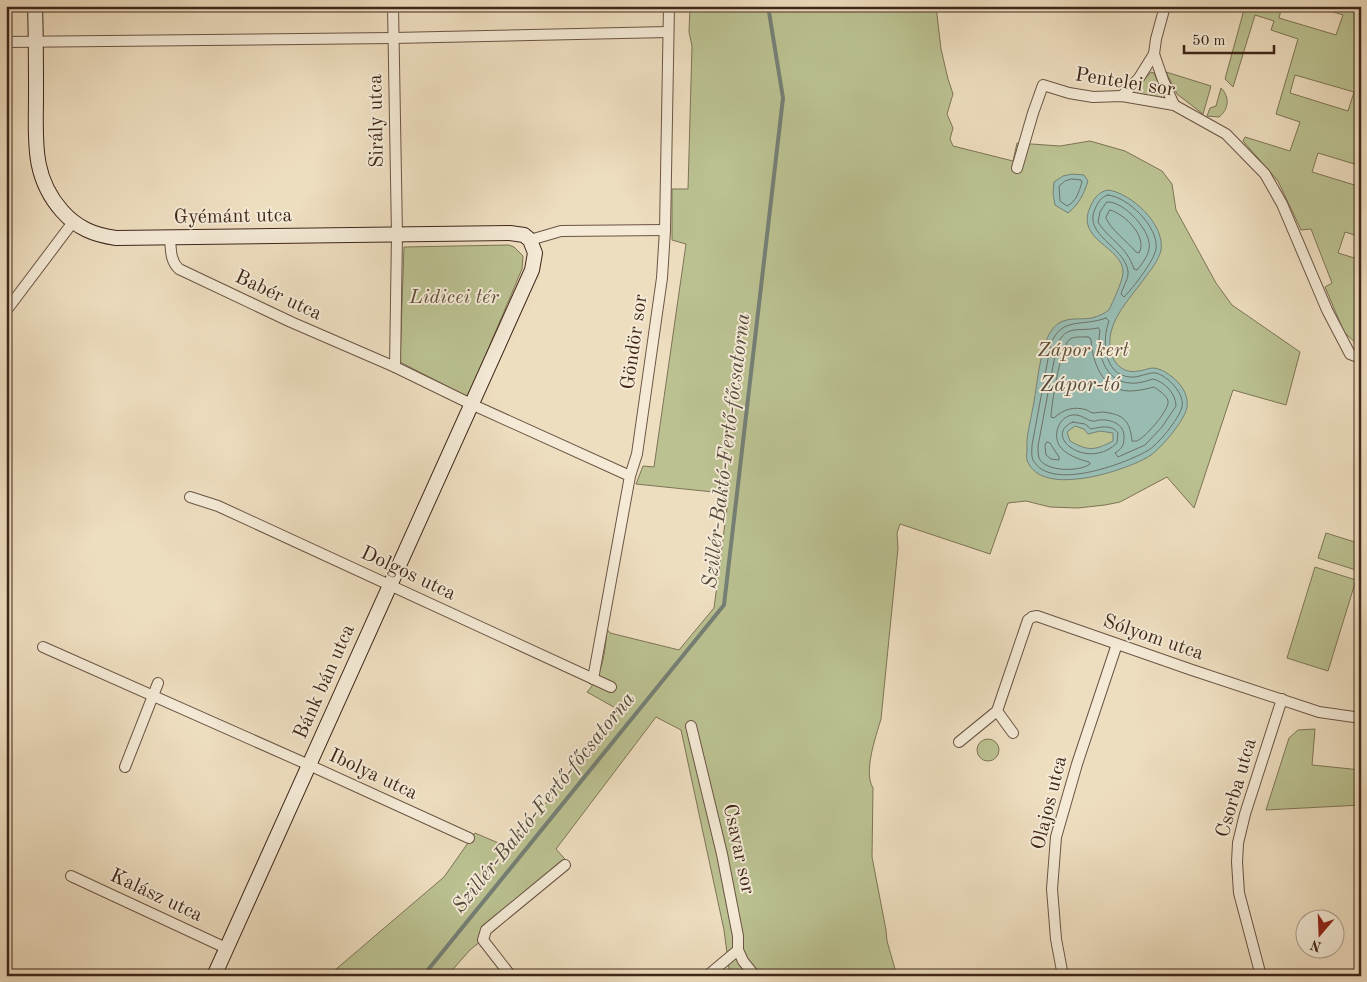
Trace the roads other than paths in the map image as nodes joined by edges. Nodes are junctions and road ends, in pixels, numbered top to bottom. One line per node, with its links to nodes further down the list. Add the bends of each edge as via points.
1 (35, 6): 8 (street, Gyémánt utca)
2 (393, 6): 6 (street, Sirály utca)
3 (669, 6): 5 (street, Göndör sor)
4 (1165, 6): 9 (street)
5 (668, 32): 6 (street); 14 (street, Göndör sor)
6 (393, 38): 8 (street); 15 (street, Sirály utca)
7 (6, 42): 8 (street)
8 (36, 42): 13 (street, Gyémánt utca, via 39,167 47,191)
9 (1154, 54): 10 (street, via 1139,78); 11 (street)
10 (1122, 96): 11 (street, Pentelei sor); 12 (street, Pentelei sor, via 1093,97 1043,85)
11 (1174, 105): 19 (street, Pentelei sor, via 1226,134 1265,174 1282,204 1327,310 1350,354)
12 (1017, 168)
13 (73, 222): 16 (street, Gyémánt utca, via 107,237); 18 (street)
14 (665, 230): 17 (street, via 561,231); 22 (street, Göndör sor, via 662,278 637,454)
15 (397, 235): 16 (street, Gyémánt utca); 17 (street, via 510,233); 20 (street)
16 (170, 238): 20 (street, Babér utca, via 172,260 179,269)
17 (530, 240): 21 (street, via 535,253 532,270)
18 (6, 311)
19 (1361, 358)
20 (395, 367): 21 (street)
21 (471, 404): 22 (street); 24 (street, Bánk bán utca)
22 (630, 476): 27 (street, Göndör sor)
23 (190, 497): 24 (street, Dolgos utca, via 218,506)
24 (390, 584): 27 (street, Dolgos utca); 37 (street, Bánk bán utca)
25 (1117, 644): 31 (street, Sólyom utca); 32 (street, Sólyom utca, via 1032,617 1028,620); 48 (street, Olajos utca, via 1056,837 1052,889)
26 (43, 646): 30 (street, Ibolya utca)
27 (593, 678): 29 (street, Dolgos utca)
28 (158, 683): 30 (street)
29 (611, 687)
30 (153, 696): 37 (street, Ibolya utca); 38 (street)
31 (1282, 699): 33 (street, Sólyom utca, via 1319,712); 49 (street, Csorba utca, via 1238,843 1239,893)
32 (997, 711): 35 (street); 36 (street)
33 (1361, 718)
34 (691, 726): 43 (street, Csavar sor, via 722,854)
35 (1013, 733)
36 (959, 742)
37 (309, 765): 39 (street, Ibolya utca); 42 (street, Bánk bán utca)
38 (125, 767)
39 (469, 838)
40 (565, 865): 45 (street, via 486,930 483,940)
41 (71, 876): 42 (street, Kalász utca)
42 (226, 948): 44 (street, Bánk bán utca)
43 (738, 950): 46 (street); 47 (street, Csavar sor)
44 (214, 976)
45 (511, 976)
46 (706, 976)
47 (755, 976)
48 (1063, 976)
49 (1262, 976)

